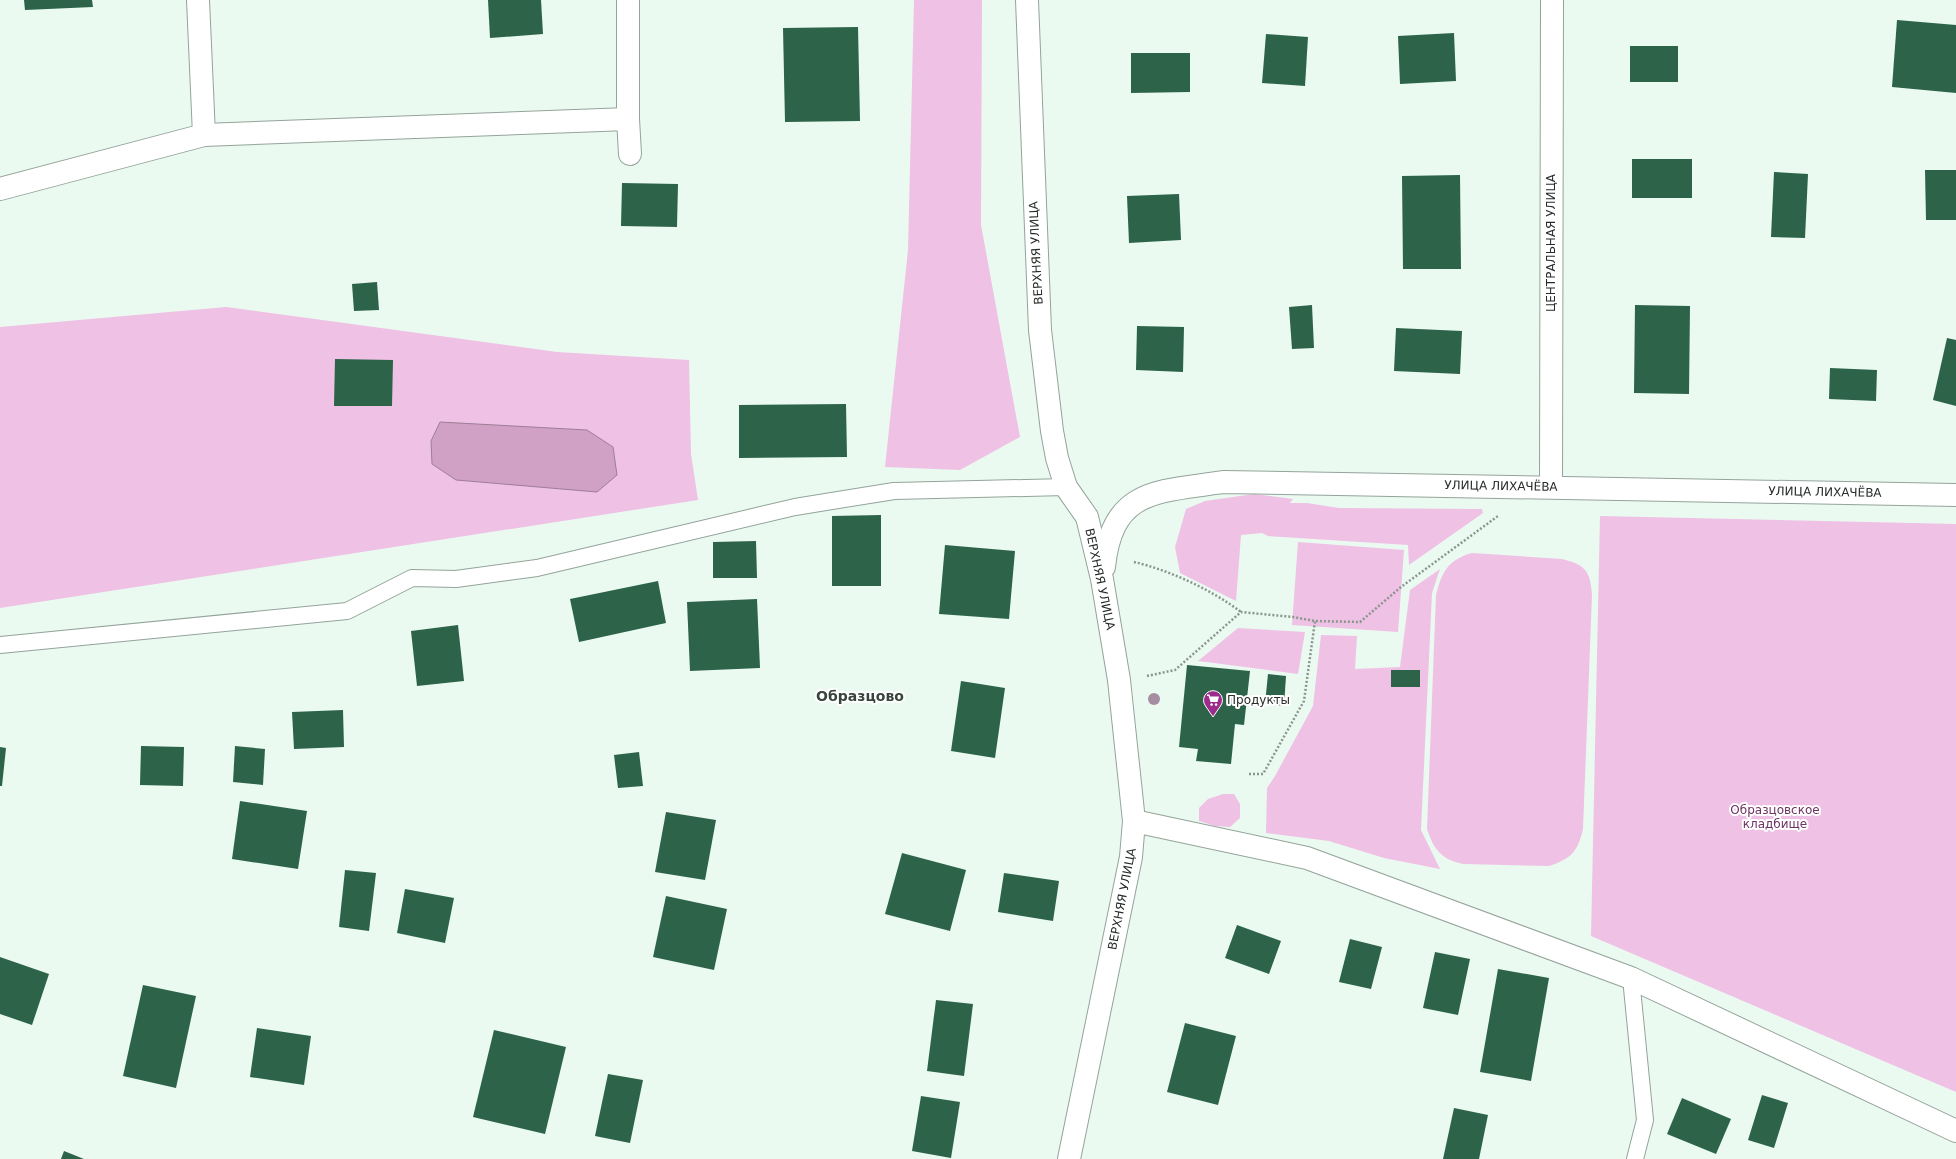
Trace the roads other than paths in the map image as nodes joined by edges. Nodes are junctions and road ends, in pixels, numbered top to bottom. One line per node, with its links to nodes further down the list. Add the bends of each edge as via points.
1 (198, 0): 6 (street)
2 (628, 0): 5 (street)
3 (1027, 0): 9 (street, ВЕРХНЯЯ УЛИЦА, via 1040,330 1052,432)
4 (1552, 0): 10 (street, ЦЕНТРАЛЬНАЯ УЛИЦА)
5 (628, 119): 6 (street); 7 (street)
6 (204, 135): 8 (street)
7 (630, 154)
8 (0, 189)
9 (1066, 487): 12 (street, ВЕРХНЯЯ УЛИЦА, via 1087,517); 13 (lane, via 894,491 795,507 537,568 456,579 412,578 347,611)
10 (1551, 487): 11 (street, УЛИЦА ЛИХАЧЁВА); 12 (street, УЛИЦА ЛИХАЧЁВА, via 1223,482 1157,492 1137,501 1120,514 1112,528)
11 (1956, 495)
12 (1102, 579): 14 (street, ВЕРХНЯЯ УЛИЦА, via 1119,680)
13 (0, 645)
14 (1134, 821): 15 (street, via 1307,858); 17 (street, ВЕРХНЯЯ УЛИЦА, via 1131,857)
15 (1631, 978): 16 (street); 18 (lane, via 1645,1120)
16 (1956, 1131)
17 (1069, 1159)
18 (1636, 1159)

